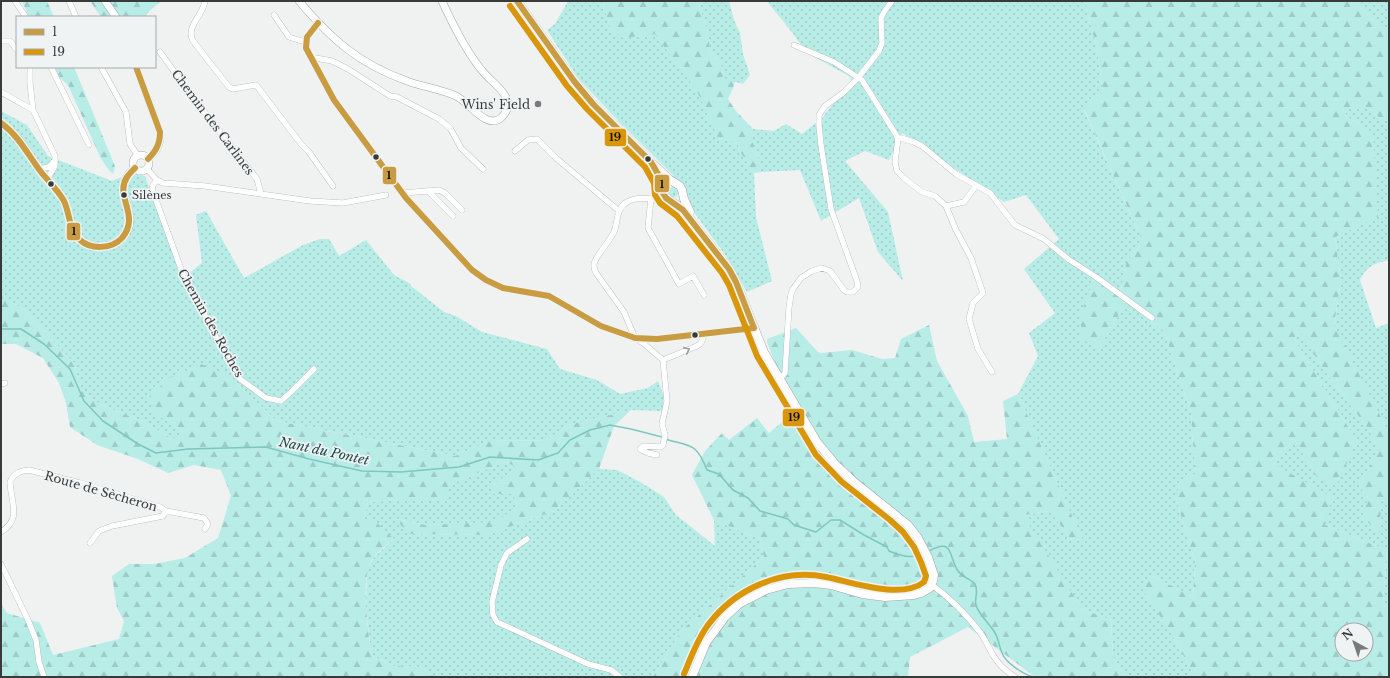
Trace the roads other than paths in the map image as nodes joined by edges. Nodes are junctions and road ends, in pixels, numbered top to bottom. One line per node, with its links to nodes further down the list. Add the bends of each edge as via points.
1 (15, 1): 10 (street)
2 (69, 1): 11 (street)
3 (105, 1): 12 (street)
4 (204, 1): 42 (street, via 191,30 193,41 229,87 238,89 256,85)
5 (299, 1): 13 (street)
6 (442, 1): 13 (street, via 466,47 483,72 505,96 508,105 502,117 497,120 485,120 466,102 447,92 409,82 373,66 356,56)
7 (517, 1): 34 (main road, via 574,81)
8 (892, 1): 24 (street, via 881,18 881,47)
9 (274, 15): 15 (street, via 289,37)
10 (25, 16)
11 (76, 16)
12 (115, 16)
13 (318, 24): 15 (street, via 307,35)
14 (1, 41): 17 (street, via 10,41)
15 (305, 42): 19 (street)
16 (794, 44): 24 (street, via 834,62)
17 (16, 49)
18 (160, 52): 47 (street, Chemin des Carlines, via 257,179)
19 (310, 57): 38 (street, via 332,61 390,96 397,97 439,119 450,128 461,148); 46 (street, via 334,100)
20 (30, 68): 26 (street)
21 (51, 68): 29 (street)
22 (102, 68): 31 (street, via 126,112 130,144)
23 (136, 68): 32 (street, via 160,132 160,145)
24 (858, 78): 28 (street, via 866,85); 65 (street, via 825,106 819,115 831,209 858,287 853,292 847,292 830,272 822,268 812,271 797,284 791,294 785,374)
25 (1, 92): 26 (street)
26 (33, 110): 33 (street)
27 (1, 123): 36 (street, via 19,139)
28 (898, 138): 43 (street, via 922,146 956,174); 52 (street, via 895,162 897,171 922,192 935,196)
29 (89, 145)
30 (515, 151): 54 (street, via 528,140 537,139)
31 (138, 156): 32 (street, via 142,155); 35 (street, via 134,161)
32 (148, 159): 37 (street)
33 (56, 160): 36 (street, via 49,167); 39 (street)
34 (650, 162): 41 (main road); 44 (main road, via 662,181)
35 (135, 168): 37 (street, via 142,171); 39 (street, via 128,174 123,188 130,219 128,229 116,243 102,247 84,243 75,236 65,202)
36 (39, 169): 39 (street)
37 (147, 169): 40 (street)
38 (483, 169)
39 (47, 180)
40 (157, 180): 47 (street, via 163,183); 63 (street, Chemin des Roches, via 152,189 181,269 240,379 266,398 281,401)
41 (674, 182): 44 (main road, via 669,183); 48 (main road, via 681,187)
42 (333, 186)
43 (976, 186): 52 (street, via 964,202); 58 (street, via 990,193 1016,225 1044,238 1068,259)
44 (664, 190): 50 (street, via 659,196); 51 (main road, via 664,196)
45 (428, 191): 46 (street); 53 (street, via 439,190 445,193); 55 (street)
46 (402, 193): 61 (street, via 472,270 486,280 503,288 549,296 601,326)
47 (261, 194): 49 (street, via 343,203)
48 (682, 194): 51 (main road, via 680,199); 56 (main road)
49 (386, 195)
50 (651, 198): 51 (street); 54 (street, via 628,201); 57 (street, via 648,228 678,284 693,276)
51 (671, 201): 56 (main road, via 683,210)
52 (946, 206): 64 (street, via 971,258 983,293 974,303 969,319 978,349)
53 (462, 210)
54 (619, 211): 61 (street, via 613,234 595,261 594,267 624,312)
55 (453, 216)
56 (702, 234): 59 (main road, via 730,269)
57 (704, 295)
58 (1152, 318)
59 (754, 328): 60 (street); 65 (main road, via 766,356)
60 (705, 333): 61 (street, via 657,339); 62 (street, one-way to 60, via 697,346)
61 (635, 338): 62 (street)
62 (663, 360): 66 (street, via 667,401 662,424 664,442 661,447 640,448)
63 (314, 369)
64 (992, 372)
65 (780, 379): 73 (main road, via 829,458 853,481 908,525 928,557 934,575)
66 (657, 455)
67 (166, 511): 68 (street, via 204,518 208,524); 69 (street, Route de Sècheron, via 80,483 29,470 21,471 10,482 13,519 10,526); 71 (street, Route de Sècheron, via 163,516 99,531)
68 (205, 529)
69 (1, 532)
70 (527, 539): 75 (street, via 507,554 501,565 492,602 493,615 497,622 588,664 611,670)
71 (90, 543)
72 (1, 564): 74 (street, via 36,640)
73 (932, 585): 76 (main road, via 927,591 914,595 885,597 814,583 788,584 766,590 739,604 725,617 706,643); 77 (street, via 980,632 996,660)
74 (44, 677)
75 (620, 677)
76 (692, 677)
77 (1015, 677)

